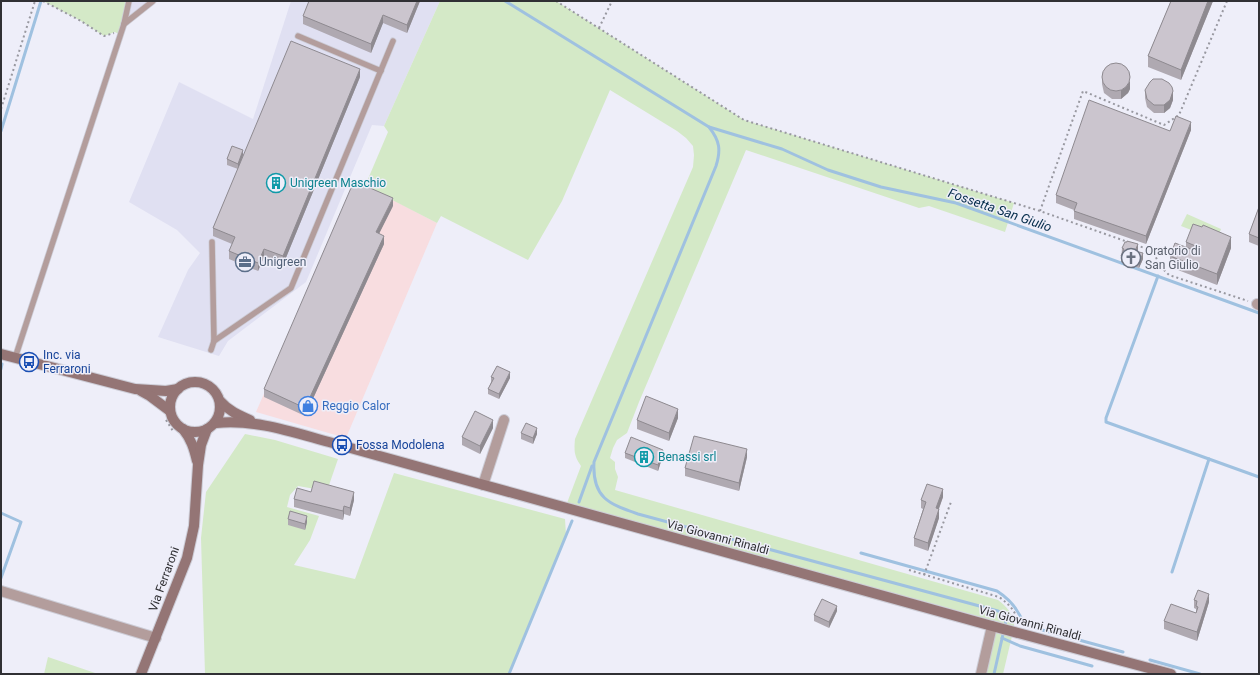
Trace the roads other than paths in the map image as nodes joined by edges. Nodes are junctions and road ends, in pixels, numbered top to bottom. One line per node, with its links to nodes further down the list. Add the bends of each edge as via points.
1 (129, 1): 3 (lane)
2 (154, 1): 3 (lane)
3 (124, 24): 11 (lane)
4 (298, 36): 6 (lane)
5 (394, 41): 6 (lane)
6 (381, 70): 8 (lane, via 291,288)
7 (212, 242): 8 (lane)
8 (214, 341): 9 (lane)
9 (211, 350)
10 (1, 354): 11 (street)
11 (15, 358): 12 (street)
12 (135, 389): 13 (street); 15 (street, via 150,396)
13 (178, 389): 14 (street, via 187,383 202,382 216,392); 15 (street, via 173,395)
14 (220, 401): 17 (street, via 221,407); 18 (street, Via Giovanni Rinaldi, via 234,413)
15 (170, 411): 19 (street, via 178,426)
16 (504, 420): 22 (street)
17 (216, 423): 18 (street, Via Giovanni Rinaldi); 20 (street)
18 (257, 423): 22 (street, Via Giovanni Rinaldi)
19 (183, 429): 20 (street, via 194,432); 21 (street, Via Ferraroni, via 189,436)
20 (207, 429): 21 (street, Via Ferraroni)
21 (198, 465): 25 (street, Via Ferraroni, via 194,526 187,558)
22 (482, 485): 24 (street, Via Giovanni Rinaldi)
23 (1, 591): 25 (street)
24 (995, 627): 27 (street); 28 (street, Via Giovanni Rinaldi)
25 (156, 638): 26 (street, Via Ferraroni)
26 (141, 674)
27 (981, 674)
28 (1171, 674)

